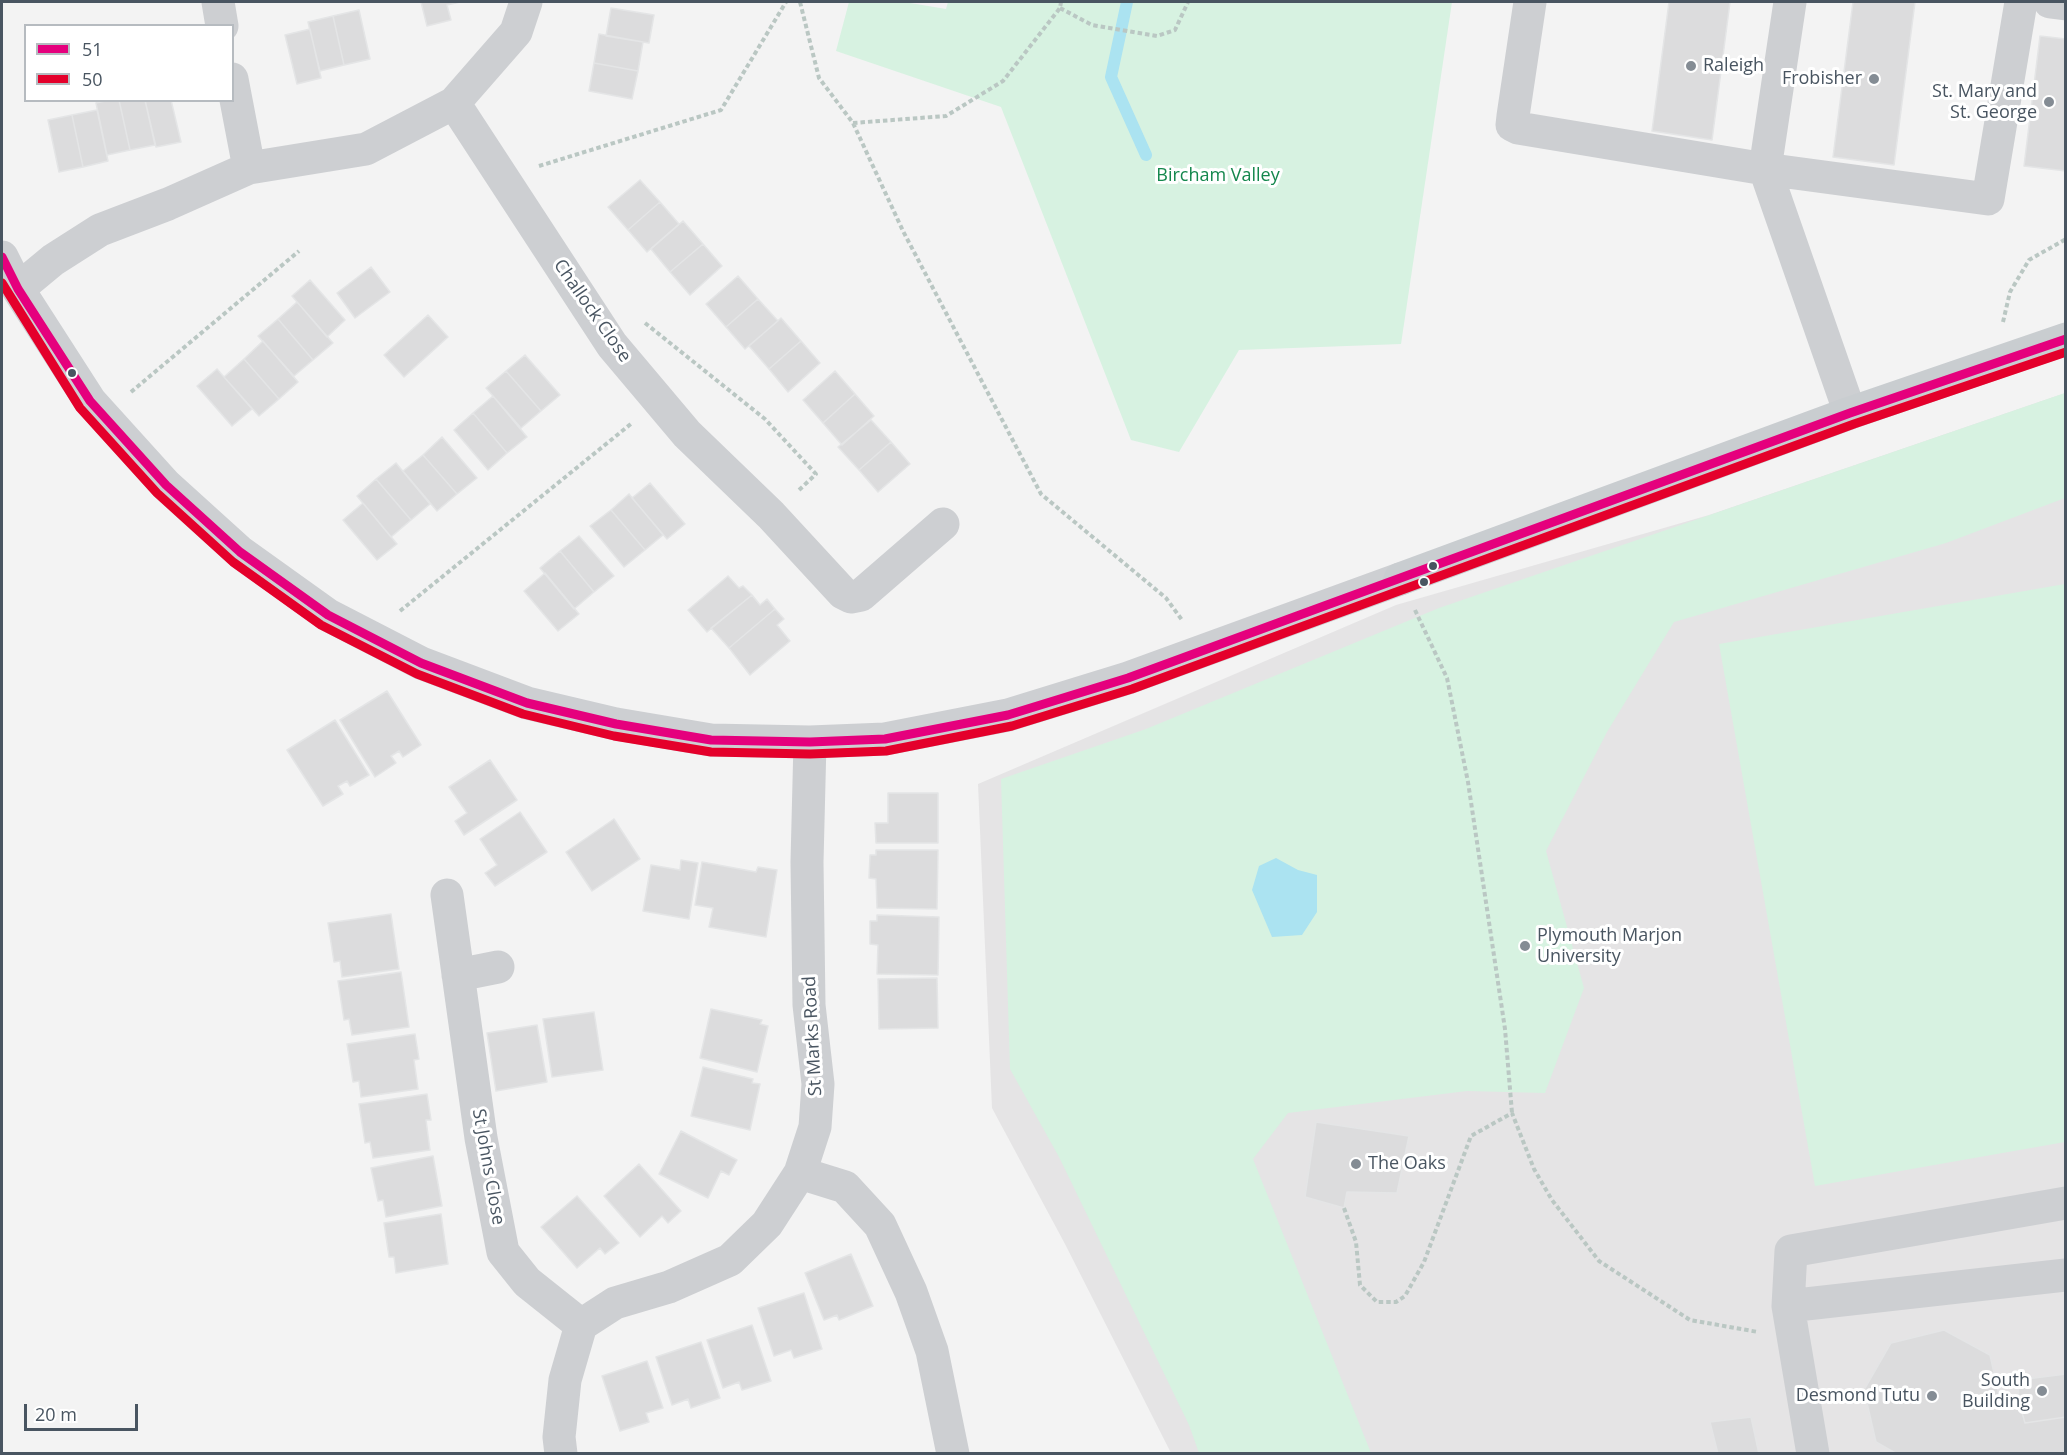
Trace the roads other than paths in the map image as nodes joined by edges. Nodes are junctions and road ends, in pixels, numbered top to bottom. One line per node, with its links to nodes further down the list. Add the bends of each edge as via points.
1 (218, 2): 8 (street)
2 (526, 2): 10 (street, via 516,32)
3 (1530, 2): 12 (street, via 1512,124)
4 (1790, 2): 12 (street)
5 (2021, 2): 12 (street, via 1988,199)
6 (2050, 2): 7 (street)
7 (2066, 4)
8 (222, 24)
9 (234, 89): 11 (street)
10 (454, 103): 11 (street, via 366,149); 17 (street, Challock Close, via 612,345 687,434 843,593 851,597 861,595)
11 (249, 168): 14 (street, via 100,230 53,260)
12 (1765, 169): 16 (street)
13 (2, 257): 14 (street)
14 (18, 289): 19 (street, via 90,400 166,485 240,552 328,615 421,663 527,703 616,724 711,740)
15 (2066, 339): 16 (main road)
16 (1850, 413): 18 (main road)
17 (943, 524)
18 (1400, 579): 19 (street, via 1128,678 1008,715 885,739)
19 (810, 742): 23 (street, St Marks Road, via 809,1005 818,1084 815,1127)
20 (447, 895): 22 (street, St Johns Close)
21 (498, 967): 22 (street)
22 (458, 975): 27 (street, St Johns Close, via 481,1138 503,1252 527,1282)
23 (800, 1173): 27 (street, St Marks Road, via 767,1224 730,1260 669,1287 615,1303); 29 (street, via 845,1187 880,1225 911,1292 932,1351)
24 (2066, 1203): 26 (street, via 1791,1251)
25 (2066, 1275): 26 (street)
26 (1791, 1321): 30 (street)
27 (581, 1326): 28 (street, via 565,1380)
28 (561, 1454)
29 (953, 1454)
30 (1813, 1454)

